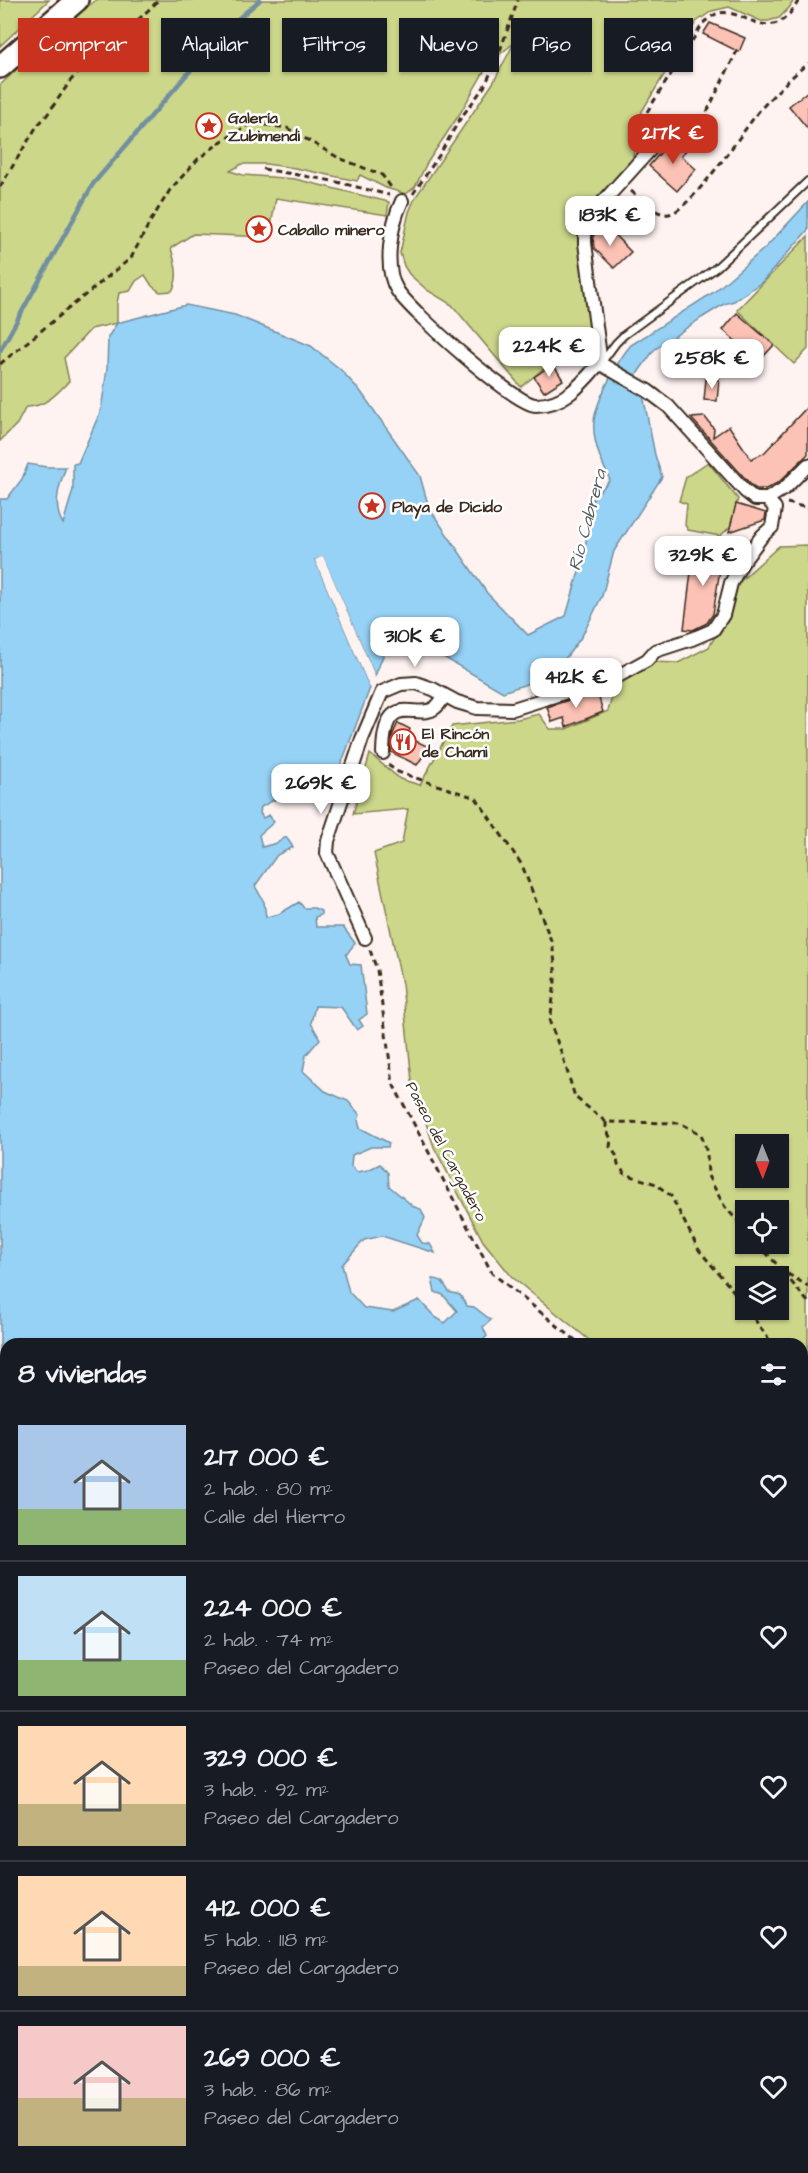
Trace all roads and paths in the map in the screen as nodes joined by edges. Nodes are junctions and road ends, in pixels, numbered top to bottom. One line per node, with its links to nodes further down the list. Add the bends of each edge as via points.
1 (77, 0): 7 (highway)
2 (159, 0): 12 (path, via 120,37 90,56 90,61 37,126)
3 (518, 0): 13 (path, via 484,87 412,195)
4 (799, 0): 8 (path, via 792,12 767,25 726,13 704,22 645,115)
5 (737, 51): 8 (path, via 699,128 677,127)
6 (808, 63): 11 (path, via 759,112 689,202 671,214 659,213)
7 (0, 68)
8 (657, 142): 11 (street)
9 (263, 169): 13 (path, via 333,181)
10 (808, 182): 15 (lane, via 717,267 624,335)
11 (621, 184): 15 (street, via 585,227)
12 (0, 187)
13 (402, 201): 14 (path, via 382,175 339,158 287,128 252,123 198,159 170,190 132,258); 15 (street, via 394,219 390,250 396,289 498,386 534,406 549,403 570,395)
14 (0, 364)
15 (600, 364): 17 (street, via 668,406 745,491 755,500)
16 (808, 465): 17 (street)
17 (771, 504): 18 (path, via 784,502); 19 (street, via 772,527 742,563 723,615 712,630 655,651 620,675 513,710 477,708)
18 (808, 508)
19 (445, 696): 20 (street, via 435,708 426,711 396,712 387,725); 21 (street, via 416,683 382,692 328,841 327,853)
20 (383, 753): 22 (path, via 386,764 398,772 476,798 522,865 552,943 555,972 550,1023 575,1097)
21 (365, 938): 32 (path, Paseo del Cargadero, via 377,970 393,1084 492,1273)
22 (606, 1122): 23 (path, via 680,1124 701,1134 708,1153 708,1176); 29 (path, via 618,1165 625,1174 656,1184 671,1196 699,1250)
23 (735, 1218)
24 (767, 1254): 25 (path)
25 (778, 1266)
26 (789, 1275): 28 (path)
27 (789, 1278): 30 (path)
28 (808, 1286)
29 (735, 1294)
30 (808, 1302)
31 (755, 1320): 33 (path)
32 (573, 1338)
33 (768, 1338)

